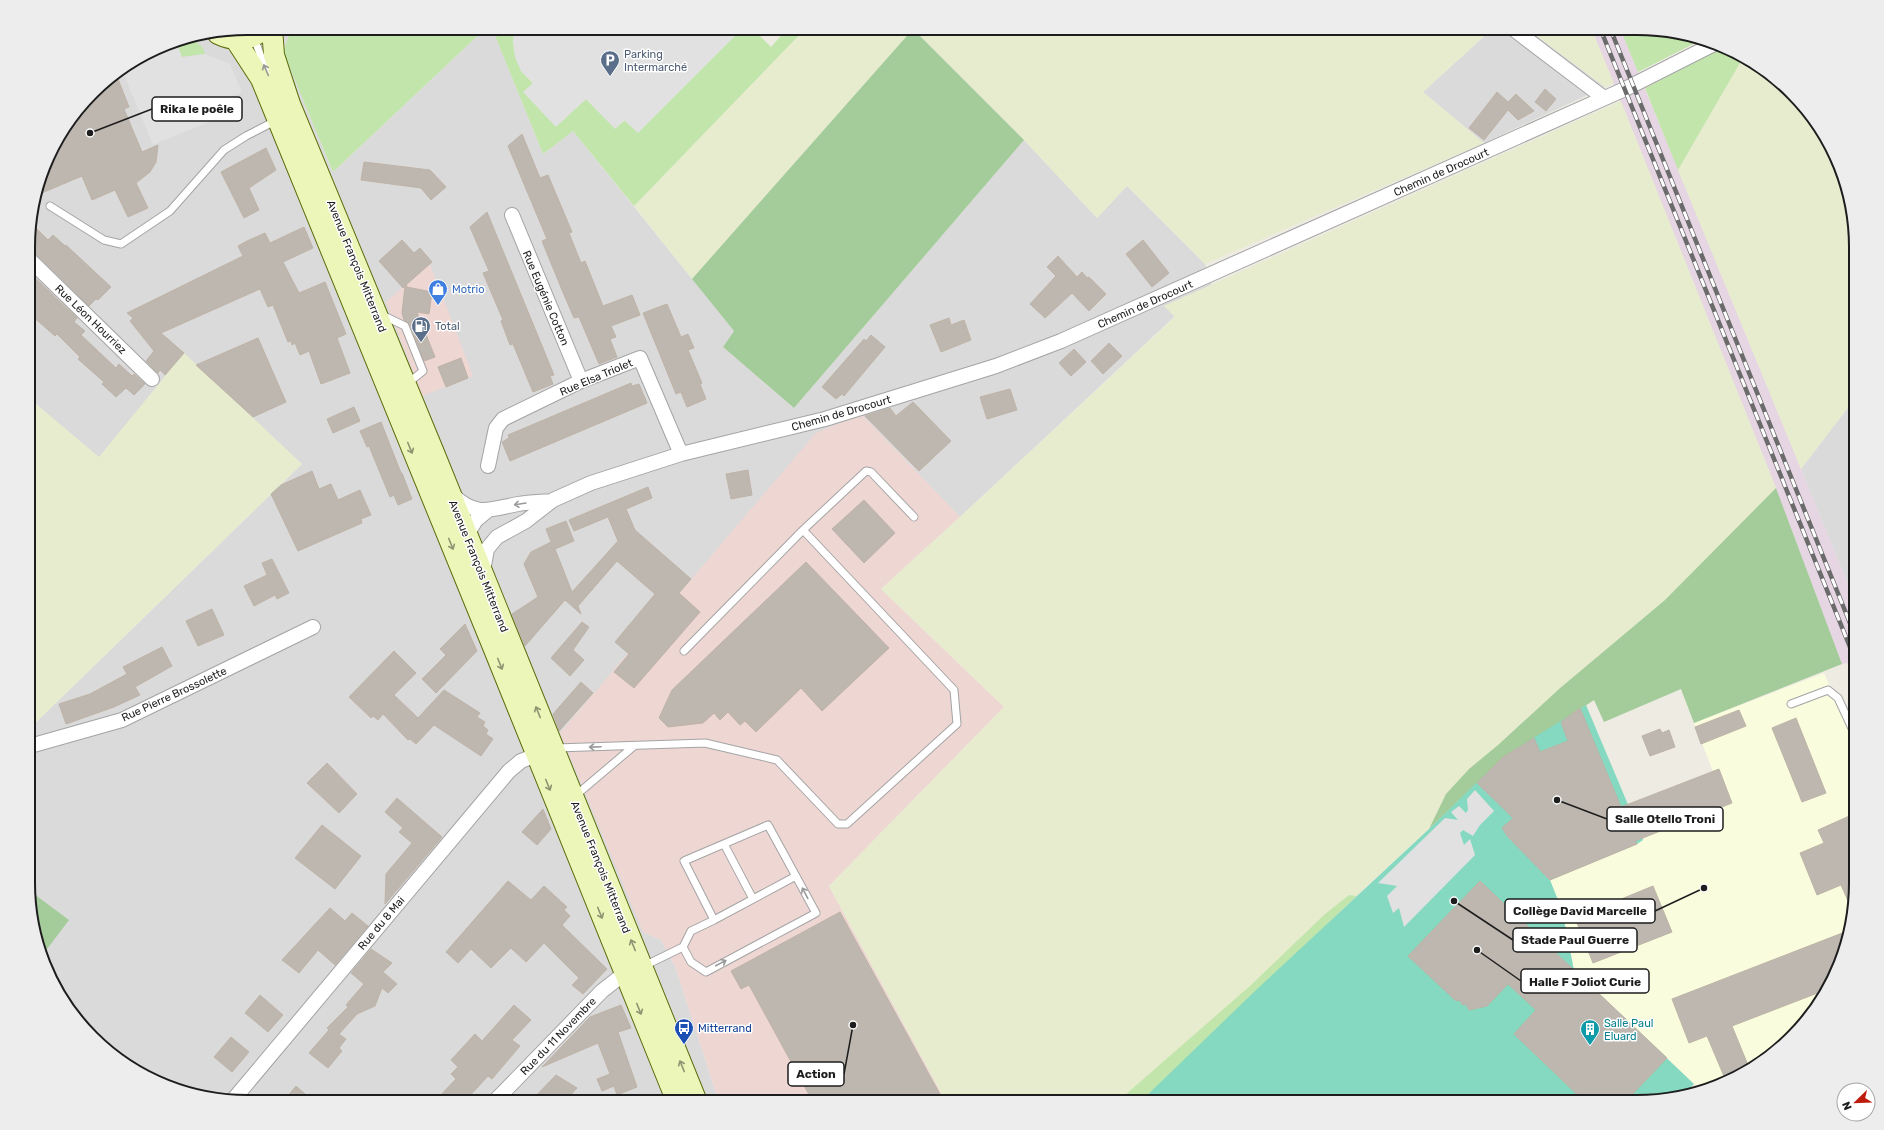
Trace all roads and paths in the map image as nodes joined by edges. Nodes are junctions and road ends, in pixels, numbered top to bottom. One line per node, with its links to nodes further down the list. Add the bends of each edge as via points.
1 (244, 35): 8 (main road, Avenue François Mitterrand)
2 (245, 35): 6 (lane, one-way to 2, via 258,51)
3 (273, 35): 15 (main road, Avenue François Mitterrand, via 277,69)
4 (1521, 35): 7 (street)
5 (1708, 47): 7 (street, Chemin de Drocourt)
6 (270, 80)
7 (1604, 98): 16 (street, Chemin de Drocourt, via 1061,341 996,366 824,419)
8 (278, 120): 9 (lane, via 224,150 170,211 121,244 104,240); 20 (main road, Avenue François Mitterrand, one-way to 20)
9 (50, 206)
10 (512, 215): 13 (street, Rue Eugénie Cotton)
11 (35, 265): 12 (street, Rue Léon Hourriez)
12 (152, 379)
13 (581, 381): 16 (street, Rue Elsa Triolet, via 640,358); 17 (street, Rue Elsa Triolet, via 503,419 496,428)
14 (412, 424): 15 (lane)
15 (428, 437): 18 (main road, Avenue François Mitterrand)
16 (681, 454): 19 (street, Chemin de Drocourt, via 591,483)
17 (488, 466)
18 (449, 491): 21 (street, via 462,504); 24 (main road, Avenue François Mitterrand)
19 (553, 500): 21 (street, Chemin de Drocourt, one-way to 21); 25 (street, Chemin de Drocourt, via 526,521)
20 (436, 508): 24 (street); 33 (main road, Avenue François Mitterrand, one-way to 33)
21 (487, 511): 24 (street, via 476,520)
22 (914, 517): 23 (lane, via 871,472 866,471)
23 (803, 530): 28 (lane); 32 (lane, via 954,690 957,724 847,824 838,824 777,760 705,743)
24 (467, 535): 25 (street, Chemin de Drocourt); 26 (main road, Avenue François Mitterrand)
25 (497, 537): 26 (street, Chemin de Drocourt, via 487,549)
26 (483, 575): 33 (main road, Avenue François Mitterrand, one-way to 26)
27 (313, 627): 31 (street, Rue Pierre Brossolette, via 122,720)
28 (684, 651)
29 (1791, 704): 30 (lane, via 1828,690 1838,698)
30 (1849, 722)
31 (35, 745)
32 (634, 746): 33 (lane, one-way to 33); 34 (lane)
33 (544, 752): 34 (main road, Avenue François Mitterrand); 40 (main road, Avenue François Mitterrand, one-way to 40); 41 (street, Rue du 8 Mai, via 521,761 509,771)
34 (573, 798): 40 (main road, Avenue François Mitterrand, one-way to 34)
35 (724, 844): 36 (lane, via 768,825); 37 (lane); 38 (lane, via 684,861)
36 (796, 876): 37 (lane); 39 (lane, one-way to 36, via 691,962 706,972 816,913)
37 (753, 899): 38 (lane)
38 (714, 920): 39 (lane, via 691,931)
39 (683, 947): 40 (lane)
40 (633, 970): 42 (street, Rue du 11 Novembre, via 602,990); 43 (main road, Avenue François Mitterrand, one-way to 43); 44 (main road, Avenue François Mitterrand, one-way to 40)
41 (237, 1095)
42 (501, 1095)
43 (675, 1095)
44 (694, 1095)

